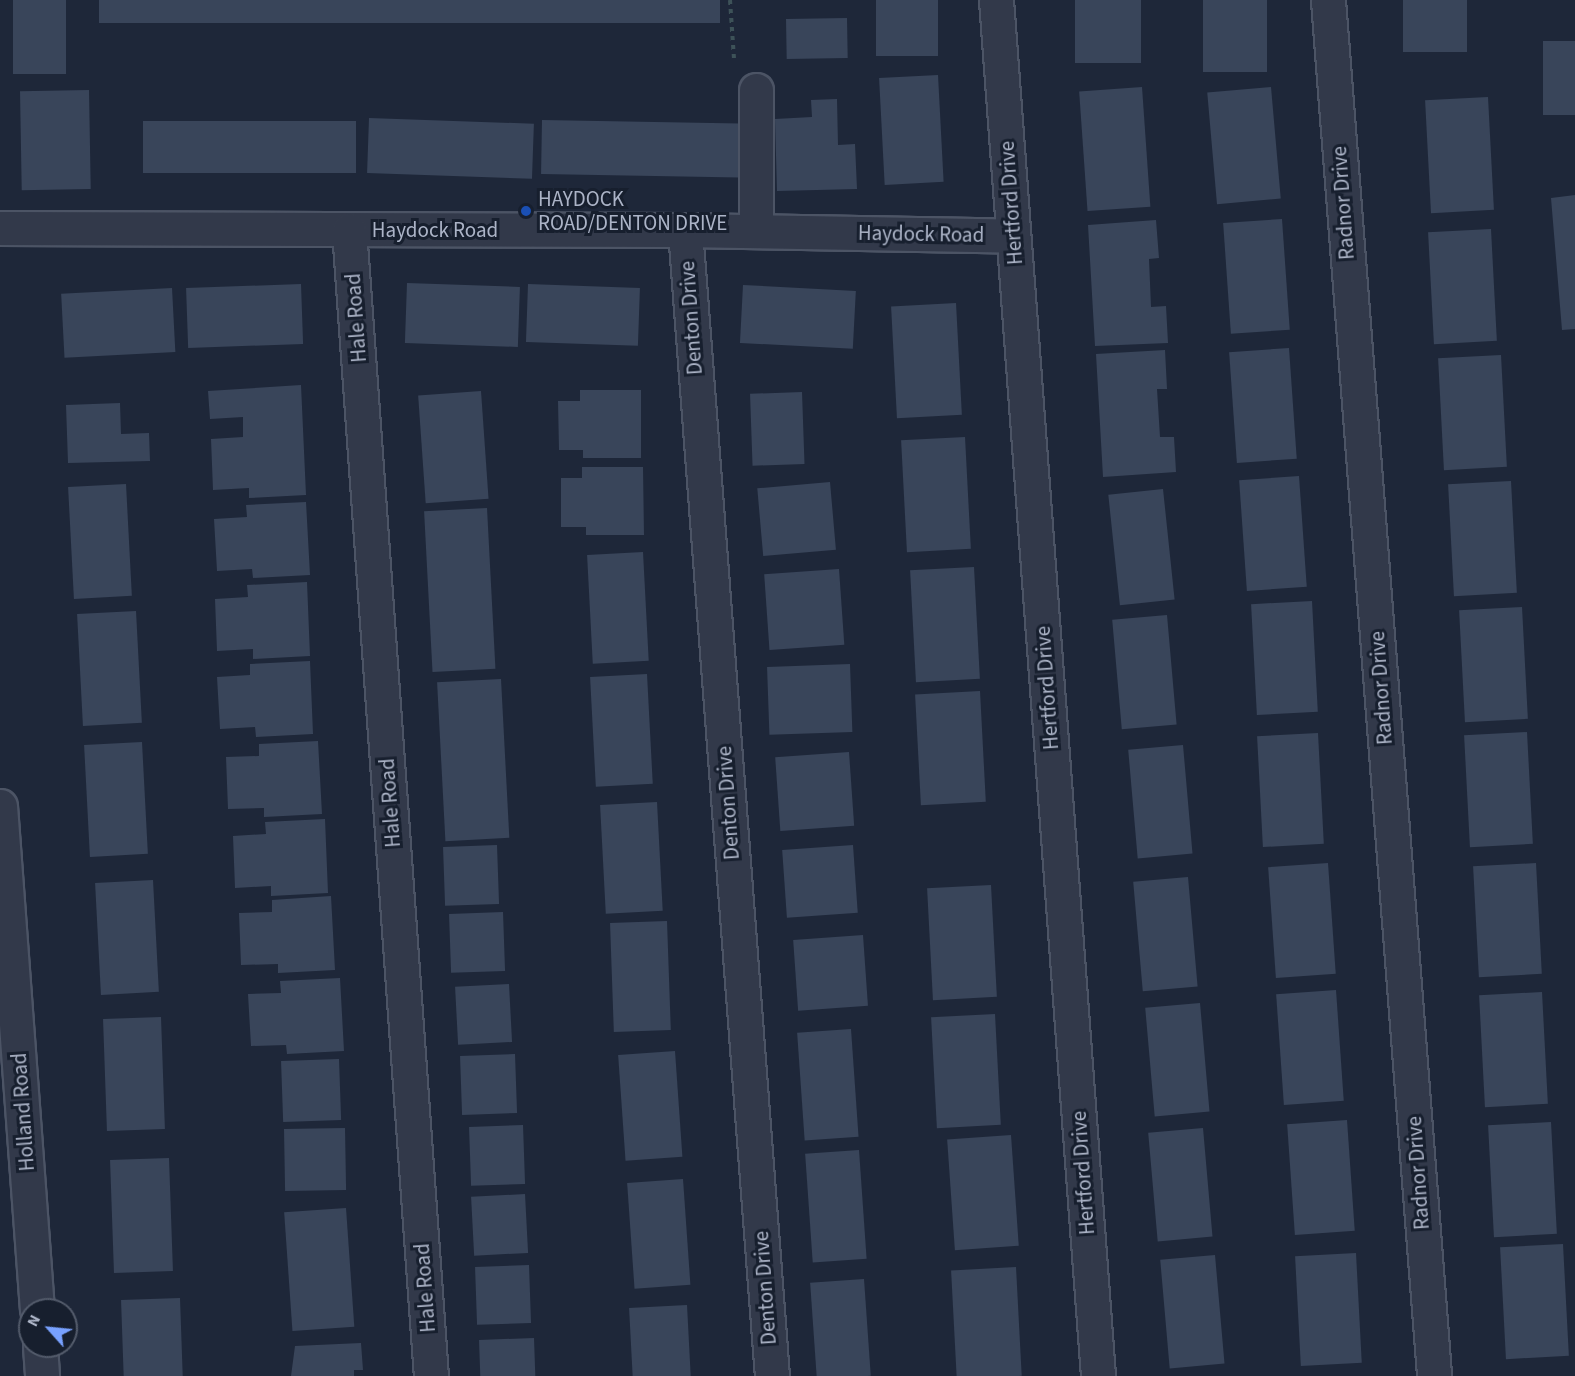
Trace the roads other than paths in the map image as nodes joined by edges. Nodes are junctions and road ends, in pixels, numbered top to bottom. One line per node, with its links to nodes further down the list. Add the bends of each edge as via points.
1 (996, 0): 8 (street, Hertford Drive)
2 (1328, 0): 16 (street, Radnor Drive)
3 (756, 90): 7 (street)
4 (0, 228): 5 (street, Haydock Road)
5 (349, 230): 6 (street, Haydock Road); 13 (street, Hale Road)
6 (685, 230): 7 (street, Haydock Road); 14 (street, Denton Drive)
7 (756, 231): 8 (street, Haydock Road)
8 (1013, 236): 15 (street, Hertford Drive)
9 (0, 806): 10 (street, Holland Road)
10 (36, 1298)
11 (41, 1358): 12 (street)
12 (42, 1376)
13 (431, 1376)
14 (772, 1376)
15 (1098, 1376)
16 (1434, 1376)

